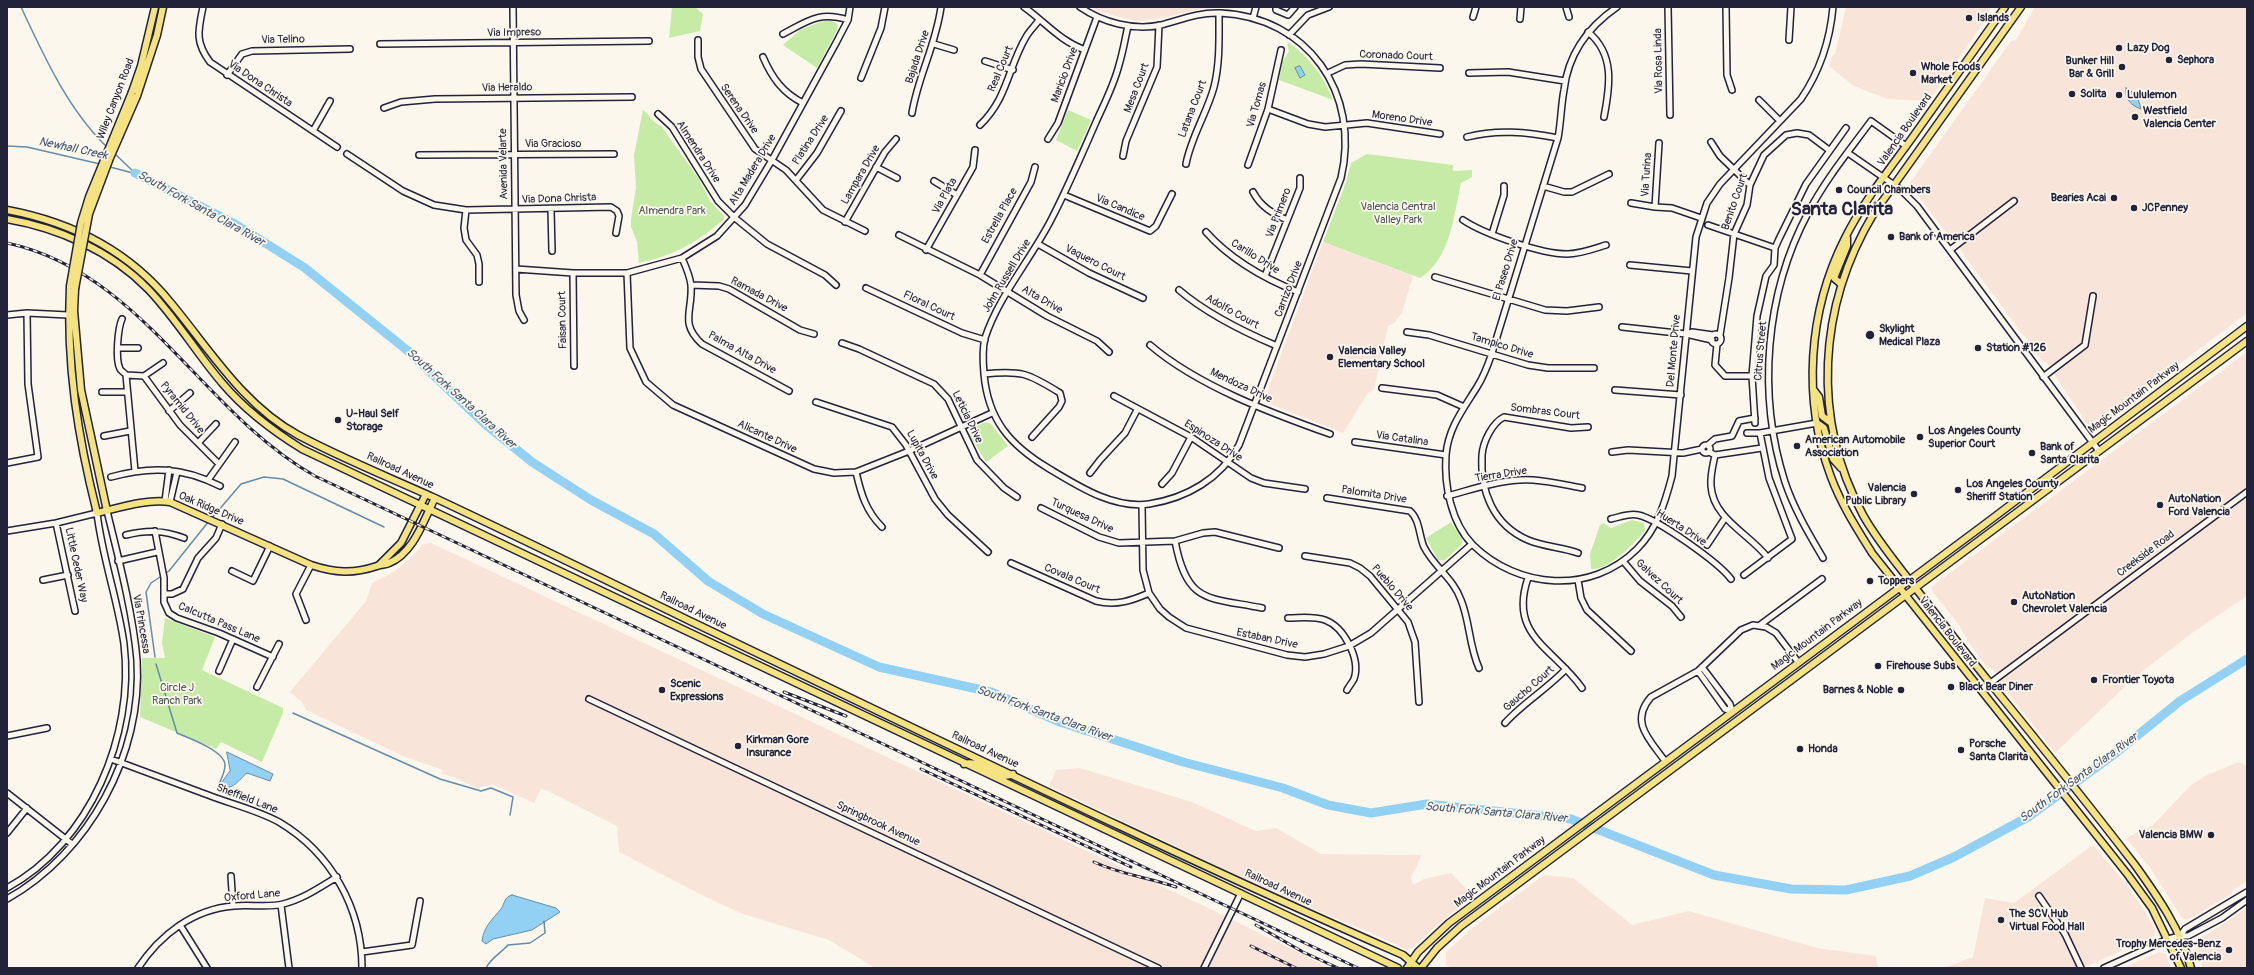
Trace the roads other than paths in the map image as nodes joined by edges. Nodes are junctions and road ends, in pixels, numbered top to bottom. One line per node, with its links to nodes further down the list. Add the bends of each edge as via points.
1 (155, 7): 57 (main road, Wiley Canyon Road)
2 (163, 7): 57 (main road, Wiley Canyon Road, via 157,35)
3 (202, 7): 53 (street, Via Dona Christa, via 199,45 210,62)
4 (513, 7): 40 (street, Avenida Velarte)
5 (850, 7): 30 (street, Alta Madera Drive)
6 (885, 7): 54 (street, via 881,28)
7 (941, 7): 42 (street, Bajada Drive)
8 (1024, 7): 31 (street)
9 (1080, 7): 25 (street, Carrizo Drive)
10 (1256, 7): 28 (street)
11 (1276, 7): 12 (street, via 1276,10 1288,15)
12 (1295, 7)
13 (1328, 7): 36 (street, via 1308,15)
14 (1476, 7): 26 (street)
15 (1521, 7): 29 (street)
16 (1566, 7): 27 (street)
17 (1617, 7): 34 (street, El Paseo Drive)
18 (1668, 7): 68 (street, Via Rosa Linda)
19 (1726, 7): 56 (street, via 1727,75)
20 (1791, 7): 39 (street)
21 (1833, 7): 70 (street, Del Monte Drive, via 1827,45 1816,73 1801,99)
22 (2005, 7): 82 (main road, Valencia Boulevard)
23 (2021, 7): 105 (main road, Valencia Boulevard)
24 (1219, 13): 28 (street, Carrizo Drive); 32 (street, Carrizo Drive); 93 (street, Latana Court, via 1217,72 1208,103 1189,148)
25 (1097, 17): 33 (street, Carrizo Drive); 45 (street, Maricio Drive)
26 (1473, 17)
27 (1569, 17)
28 (1253, 18): 36 (street, Carrizo Drive)
29 (1520, 19)
30 (848, 20): 35 (street, via 827,15 810,20); 62 (street, Alta Madera Drive)
31 (1039, 20): 45 (street, via 1070,45); 50 (street, Real Court, via 1026,37)
32 (1159, 25): 33 (street, Carrizo Drive); 91 (street, Mesa Court, via 1157,67 1126,142)
33 (1128, 26): 111 (street, John Russell Drive, via 1119,66)
34 (1588, 32): 55 (street, El Paseo Drive, via 1574,54); 69 (street, via 1603,46 1608,60)
35 (783, 34)
36 (1289, 35): 51 (street, Carrizo Drive)
37 (649, 40): 40 (street, Via Impreso)
38 (698, 40): 92 (street, Serena Drive, via 698,58 707,80 755,149)
39 (1789, 40)
40 (513, 43): 41 (street, Via Impreso); 59 (street, Avenida Velarte)
41 (380, 44)
42 (934, 44): 44 (street); 66 (street, Bajada Drive)
43 (350, 49): 53 (street, Via Telino, via 252,51 242,54)
44 (954, 50)
45 (1084, 50): 79 (street, Maricio Drive, via 1058,123)
46 (1281, 50): 64 (street, Via Tomas)
47 (763, 57): 62 (street, via 779,86)
48 (985, 61): 50 (street)
49 (1440, 68): 51 (street, Coronado Court, via 1361,64 1345,65)
50 (1013, 70): 71 (street, Real Court, via 1005,89 988,117)
51 (1328, 73): 72 (street, Carrizo Drive, via 1340,101)
52 (1469, 73): 55 (street, via 1508,72)
53 (227, 74): 74 (street, Via Dona Christa)
54 (861, 78)
55 (1565, 81): 77 (street, El Paseo Drive)
56 (1732, 90)
57 (135, 94): 162 (main road, Wiley Canyon Road, bridge, via 91,208 72,287)
58 (632, 97): 59 (street, Via Heraldo)
59 (513, 98): 63 (street, Via Heraldo, via 401,102); 88 (street, Avenida Velarte)
60 (1759, 100): 70 (street)
61 (330, 101): 74 (street)
62 (803, 103): 92 (street, Alta Madera Drive)
63 (384, 108)
64 (1268, 109): 72 (street, Moreno Drive, via 1308,124); 94 (street, Via Tomas)
65 (842, 111): 102 (street, Platina Drive, via 814,158)
66 (912, 113)
67 (658, 114): 119 (street, Almendra Drive, via 672,127 718,201)
68 (1670, 116)
69 (1604, 117)
70 (1780, 121): 97 (street, Del Monte Drive)
71 (980, 125)
72 (1345, 125): 75 (street, Moreno Drive, via 1377,124); 156 (street, Carrizo Drive, via 1346,154 1341,178)
73 (1846, 128): 85 (street)
74 (313, 131): 83 (street, Via Dona Christa)
75 (1440, 134)
76 (1466, 137): 77 (street, via 1513,131)
77 (1558, 138): 107 (street, El Paseo Drive)
78 (896, 139): 95 (street, Lampara Drive)
79 (1048, 139)
80 (1711, 142): 97 (street)
81 (1659, 143): 114 (street, Via Turina)
82 (1906, 146): 86 (street, Citrus Street, via 1871,121); 101 (main road, Valencia Boulevard)
83 (337, 147)
84 (975, 150): 110 (street, Via Plata, via 973,167)
85 (1829, 150): 104 (street, Benito Court, via 1808,135 1786,135 1764,156); 136 (street, via 1806,184)
86 (1848, 153): 101 (street); 212 (street, Citrus Street, via 1830,176 1807,214 1779,290 1771,332 1768,378)
87 (348, 154): 116 (street, Via Dona Christa, via 416,198 434,205)
88 (514, 154): 89 (street, Via Gracioso); 90 (street, Via Gracioso); 117 (street, Avenida Velarte)
89 (614, 154)
90 (420, 155)
91 (1124, 156)
92 (772, 160): 102 (street, Serena Drive); 119 (street, Alta Madera Drive)
93 (1186, 164)
94 (1248, 165)
95 (876, 167): 99 (street); 124 (street, Lampara Drive)
96 (1036, 167): 146 (street, Estrella Place, via 1031,182)
97 (1733, 170): 104 (street); 120 (street, Del Monte Drive, via 1713,194)
98 (1609, 174): 107 (street, via 1572,192)
99 (897, 178)
100 (1300, 178): 122 (street, Via Primero, via 1300,188)
101 (1884, 178): 105 (street); 131 (main road, Valencia Boulevard)
102 (797, 179): 124 (street, Serena Drive, via 823,210)
103 (934, 181): 110 (street)
104 (1750, 185): 130 (street, Benito Court, via 1747,205)
105 (1894, 185): 138 (street, via 1917,206); 150 (main road, Valencia Boulevard, via 1862,232)
106 (1504, 186): 129 (street)
107 (1543, 186): 134 (street, El Paseo Drive)
108 (1253, 192): 122 (street, via 1268,210)
109 (1172, 194): 111 (street, Via Candice, via 1156,226 1150,231)
110 (957, 195): 137 (street, Via Plata)
111 (1064, 195): 133 (street, John Russell Drive)
112 (2014, 201): 138 (street)
113 (1631, 203): 114 (street, Via Turina)
114 (1655, 208): 120 (street, via 1672,208)
115 (7, 210): 250 (main road, Railroad Avenue, via 66,226 117,253 151,280 249,398 274,418 308,440)
116 (466, 210): 117 (street, Via Dona Christa); 149 (street, via 466,240 477,255)
117 (515, 210): 118 (street, Via Dona Christa); 142 (street, Avenida Velarte)
118 (551, 210): 128 (street, Via Dona Christa, via 611,207 619,216); 139 (street)
119 (735, 218): 140 (street, Alta Madera Drive, via 717,236); 152 (street, Almendra Drive, via 767,244 825,275)
120 (1701, 218): 143 (street, Del Monte Drive)
121 (7, 219): 258 (main road, Railroad Avenue, via 57,231 110,259 147,288 223,384 254,415 302,449)
122 (1287, 220): 147 (street, Via Primero)
123 (1463, 220): 129 (street, via 1477,230)
124 (845, 222): 126 (street, Serena Drive)
125 (1708, 224): 130 (street)
126 (865, 231)
127 (1206, 232): 147 (street, Carillo Drive, via 1233,258)
128 (616, 234)
129 (1492, 234): 134 (street)
130 (1734, 234): 136 (street); 171 (street, Benito Court)
131 (1847, 234): 150 (main road, via 1847,246 1834,278); 192 (main road, Valencia Boulevard, via 1821,304 1814,346)
132 (899, 235): 137 (street, Alta Drive)
133 (1038, 244): 155 (street, John Russell Drive); 158 (street, Vaquero Court, via 1089,273)
134 (1525, 244): 135 (street, via 1554,253 1568,254); 159 (street, El Paseo Drive)
135 (1606, 245)
136 (1775, 248): 189 (street, via 1774,265 1766,276 1757,316)
137 (926, 250): 146 (street, Alta Drive)
138 (1950, 250): 190 (street)
139 (552, 251)
140 (682, 258): 145 (street, Alta Madera Drive); 151 (street, Palma Alta Drive)
141 (1630, 265): 143 (street)
142 (516, 269): 144 (street, Alta Madera Drive); 165 (street, Avenida Velarte, via 516,295 519,311)
143 (1692, 271): 170 (street, Del Monte Drive)
144 (573, 273): 145 (street, Alta Madera Drive); 184 (street, Faisan Court)
145 (627, 273): 240 (street, Alicante Drive, via 630,348 646,382 674,405 814,469 834,473)
146 (980, 275): 155 (street, Alta Drive)
147 (1265, 276): 156 (street, Carillo Drive)
148 (1435, 277): 159 (street)
149 (479, 282)
150 (1841, 284): 206 (main road, Valencia Boulevard, via 1831,325 1827,359)
151 (691, 285): 169 (street, Ramada Drive, via 729,289 800,330); 194 (street, Palma Alta Drive, via 688,319 695,338)
152 (836, 285)
153 (866, 288): 173 (street, Floral Court, via 962,333)
154 (1179, 290): 178 (street, Adolfo Court, via 1193,302)
155 (1009, 292): 173 (street, John Russell Drive, via 998,309); 181 (street, Alta Drive, via 1047,316 1097,341)
156 (1298, 292): 178 (street, Carrizo Drive)
157 (2093, 296): 190 (street, via 2085,346)
158 (1143, 298)
159 (1508, 299): 160 (street, via 1545,310 1567,311); 182 (street, El Paseo Drive)
160 (1599, 307)
161 (26, 313): 162 (street); 163 (street); 233 (street, via 28,384 38,457)
162 (71, 313): 261 (main road, Via Princessa, via 81,390); 262 (main road, Via Princessa, via 76,416)
163 (7, 315)
164 (122, 319): 179 (street, via 117,329)
165 (524, 320)
166 (2247, 326): 221 (main road, Magic Mountain Parkway)
167 (1622, 327): 170 (street)
168 (1407, 332): 182 (street, Tampico Drive, via 1429,335)
169 (814, 334)
170 (1686, 334): 172 (street); 198 (street, Del Monte Drive)
171 (1720, 335): 172 (street); 176 (street, Benito Court, via 1721,340)
172 (1712, 337): 176 (street)
173 (985, 340): 186 (street, John Russell Drive)
174 (2247, 341): 226 (main road, Magic Mountain Parkway)
175 (842, 343): 210 (street, Leticia Drive, via 934,384 948,399)
176 (1717, 344): 189 (street, via 1715,365 1724,376)
177 (1150, 345): 201 (street, Mendoza Drive, via 1162,356 1205,381)
178 (1277, 346): 201 (street, Carrizo Drive)
179 (118, 348): 180 (street); 187 (street, via 120,369)
180 (138, 348)
181 (1109, 352)
182 (1492, 353): 185 (street, Tampico Drive, via 1541,368); 202 (street, El Paseo Drive, via 1483,376)
183 (163, 363): 188 (street)
184 (574, 366)
185 (1594, 368)
186 (984, 374): 205 (street, John Russell Drive, via 985,392); 217 (street, via 1024,372 1060,393 1062,401 1059,407)
187 (126, 375): 188 (street); 196 (street)
188 (144, 376): 203 (street, Pyramid Drive)
189 (1752, 376): 223 (street, via 1755,420 1739,421 1732,436 1715,439)
190 (2043, 377): 221 (street)
191 (1382, 388): 202 (street, via 1437,395)
192 (1813, 389): 206 (main road, via 1819,397 1822,416); 207 (main road, Valencia Boulevard)
193 (1615, 390): 198 (street)
194 (789, 391)
195 (102, 392): 196 (street)
196 (127, 392): 211 (street)
197 (190, 393): 203 (street)
198 (1680, 395): 229 (street, Del Monte Drive)
199 (1114, 396): 204 (street, Espinoza Drive)
200 (816, 402): 227 (street, Lupita Drive, via 892,427)
201 (1256, 404): 214 (street, Mendoza Drive); 234 (street, Carrizo Drive)
202 (1464, 407): 231 (street, El Paseo Drive, via 1450,434)
203 (169, 410): 222 (street, Pyramid Drive)
204 (1137, 410): 218 (street, Espinoza Drive); 241 (street, via 1125,433)
205 (992, 413): 210 (street, Alicante Drive); 253 (street, John Russell Drive, via 1007,436 1021,451)
206 (1830, 422): 236 (main road, Valencia Boulevard)
207 (1817, 423): 212 (street); 236 (main road, via 1824,428 1833,459); 300 (main road, Valencia Boulevard, via 1829,470 1841,500 1872,553)
208 (216, 424): 222 (street)
209 (1588, 427): 246 (street, Sombras Court, via 1571,428 1504,417 1496,421 1483,452 1481,470)
210 (961, 428): 227 (street, Alicante Drive); 252 (street, Leticia Drive, via 977,460 1004,488)
211 (130, 431): 216 (street); 237 (street)
212 (1773, 431): 215 (street); 284 (street, Citrus Street, via 1785,483 1805,527)
213 (1747, 433): 215 (street)
214 (1330, 434)
215 (1760, 434): 224 (street)
216 (104, 436)
217 (1032, 437)
218 (1191, 437): 234 (street, Espinoza Drive); 244 (street, via 1172,473)
219 (235, 442): 235 (street)
220 (1355, 442): 231 (street, Via Catalina)
221 (2092, 442): 226 (street); 299 (main road, Magic Mountain Parkway)
222 (198, 443): 235 (street, Pyramid Drive)
223 (1708, 445): 225 (street, via 1704,445); 230 (street, via 1711,448)
224 (1762, 448): 232 (street); 283 (street, via 1769,478 1792,539)
225 (1702, 449): 229 (street); 230 (street)
226 (2099, 451): 301 (main road, Magic Mountain Parkway)
227 (909, 452): 240 (street, Alicante Drive); 280 (street, Lupita Drive, via 935,499 948,515)
228 (1612, 452): 229 (street)
229 (1675, 452): 266 (street, Del Monte Drive, via 1667,496)
230 (1709, 452): 232 (street)
231 (1446, 455): 251 (street, El Paseo Drive)
232 (1714, 455): 263 (street, via 1710,484 1712,496)
233 (7, 463)
234 (1228, 463): 248 (street, Espinoza Drive, via 1264,483); 257 (street, Carrizo Drive, via 1204,484 1178,497)
235 (219, 464): 243 (street)
236 (1842, 469): 299 (main road, Valencia Boulevard, via 1863,516 1882,546)
237 (135, 470): 238 (street); 242 (street)
238 (169, 470): 239 (street); 256 (street)
239 (176, 472): 243 (street); 256 (street)
240 (856, 472): 268 (street, via 862,497 871,516)
241 (1090, 474)
242 (111, 477)
243 (208, 480): 245 (street)
244 (1162, 484)
245 (220, 486)
246 (1484, 486): 247 (street, Tierra Drive, via 1533,480); 251 (street, Tierra Drive); 281 (street, Sombras Court, via 1492,509 1512,531 1528,540)
247 (1582, 488)
248 (1305, 490)
249 (2247, 492): 323 (street, Creekside Road)
250 (426, 494): 254 (main road, Railroad Avenue); 258 (main road, Oak Ridge Drive)
251 (1447, 496): 275 (street, El Paseo Drive, via 1457,521)
252 (1017, 497)
253 (1100, 497): 257 (street, Carrizo Drive)
254 (435, 498): 260 (main road, Oak Ridge Drive); 338 (main road, Railroad Avenue)
255 (1327, 498): 290 (street, Palomita Drive, via 1410,511 1414,515 1423,546)
256 (168, 502): 261 (main road, Oak Ridge Drive, via 144,501); 267 (main road, Oak Ridge Drive)
257 (1142, 505): 274 (street, Estaban Drive)
258 (421, 506): 260 (main road, Railroad Avenue); 289 (main road, Oak Ridge Drive, via 401,543)
259 (1041, 508): 274 (street, Turquesa Drive, via 1099,537 1119,543)
260 (429, 510): 289 (main road, Oak Ridge Drive, via 407,549 390,563); 337 (main road, Railroad Avenue)
261 (107, 511): 262 (main road, Oak Ridge Drive); 285 (street, Via Princessa)
262 (97, 513): 265 (street, Oak Ridge Drive); 334 (street, Via Princessa, via 126,662 121,726)
263 (1725, 518): 276 (street); 283 (street)
264 (1612, 520): 266 (street, Huerta Drive, via 1626,515 1639,515)
265 (56, 523): 269 (street, Oak Ridge Drive); 292 (street, Little Ceder Way)
266 (1656, 523): 286 (street, Del Monte Drive, via 1637,549); 295 (street, Huerta Drive, via 1719,567)
267 (222, 524): 277 (main road, Oak Ridge Drive); 303 (street, via 216,538 198,558 183,589)
268 (882, 527)
269 (7, 531)
270 (155, 531): 271 (street); 272 (street); 279 (street, Calcutta Pass Lane)
271 (126, 535)
272 (184, 538)
273 (1175, 541): 274 (street, Turquesa Drive); 278 (street, Turquesa Drive, via 1215,532); 305 (street, via 1183,574 1191,586 1202,594)
274 (1142, 542): 302 (street, Estaban Drive, via 1143,570)
275 (1472, 544): 290 (street, Estaban Drive); 294 (street, Del Monte Drive, via 1514,573)
276 (1706, 544)
277 (270, 546): 288 (main road, Oak Ridge Drive); 291 (street, via 253,581)
278 (1279, 548)
279 (158, 552): 285 (street); 303 (street, Calcutta Pass Lane)
280 (988, 552)
281 (1578, 553)
282 (1305, 556): 306 (street, Pueblo Drive, via 1350,563 1360,568)
283 (1768, 558): 293 (street)
284 (1823, 558)
285 (118, 561): 336 (street, Via Princessa, via 137,661 133,718)
286 (1623, 561): 298 (street, Del Monte Drive, via 1603,572); 308 (street, Galvez Court, via 1640,581 1672,606)
287 (1010, 562): 302 (street, Covala Court, via 1096,601 1109,604 1134,600)
288 (311, 565): 289 (main road, Oak Ridge Drive, via 344,573 368,570); 310 (street, via 296,594)
289 (379, 565)
290 (1440, 570): 306 (street, Estaban Drive); 319 (street, Palomita Drive, via 1456,589 1462,601 1472,653)
291 (232, 571)
292 (68, 575): 297 (street); 307 (street, Little Ceder Way)
293 (1744, 575)
294 (1528, 578): 298 (street, Del Monte Drive, via 1562,582); 320 (street, via 1523,592 1525,622 1532,636)
295 (1731, 579)
296 (1822, 579): 311 (street)
297 (42, 580)
298 (1578, 580): 315 (street, via 1581,598 1587,610)
299 (1909, 580): 300 (main road, Magic Mountain Parkway); 301 (main road, Valencia Boulevard)
300 (1899, 587): 304 (main road, Valencia Boulevard); 317 (main road, Magic Mountain Parkway)
301 (1916, 588): 304 (main road, Magic Mountain Parkway); 323 (main road, Valencia Boulevard)
302 (1149, 593): 314 (street, Estaban Drive, via 1160,609 1186,628 1267,651 1305,657)
303 (165, 594): 312 (street, Calcutta Pass Lane, via 166,609 177,618)
304 (1905, 594): 327 (main road, Valencia Boulevard); 369 (main road, Magic Mountain Parkway, via 1459,928 1437,948)
305 (1262, 608)
306 (1398, 609): 314 (street, Estaban Drive); 329 (street, Pueblo Drive, via 1408,622 1415,642)
307 (75, 611)
308 (1681, 617)
309 (1288, 618): 314 (street, via 1311,617 1325,620 1343,634)
310 (306, 620)
311 (1760, 625): 317 (street, via 1776,633); 318 (street, via 1741,630)
312 (233, 640): 316 (street, Calcutta Pass Lane); 321 (street)
313 (280, 644): 316 (street)
314 (1349, 646): 326 (street, via 1355,663 1354,678)
315 (1631, 651)
316 (273, 657): 324 (street)
317 (1798, 662): 330 (main road, Magic Mountain Parkway)
318 (1702, 667): 322 (street); 330 (street, via 1730,704)
319 (1479, 668)
320 (1566, 670): 325 (street); 331 (street, Gaucho Court, via 1551,686 1515,712)
321 (219, 671)
322 (1698, 671): 330 (street, via 1725,709); 335 (street, via 1651,697 1643,710 1643,730)
323 (1990, 683): 327 (street, Creekside Road); 356 (main road, Valencia Boulevard, via 2160,900)
324 (257, 687)
325 (1582, 688)
326 (1347, 690)
327 (1981, 690): 357 (main road, Valencia Boulevard, via 2143,895)
328 (589, 699): 364 (street, Springbrook Avenue)
329 (1419, 702)
330 (1732, 711): 335 (main road, Magic Mountain Parkway)
331 (1505, 723)
332 (47, 728): 333 (street)
333 (7, 736)
334 (111, 759): 336 (street, Sheffield Lane); 342 (street, Via Princessa, via 92,800)
335 (1665, 761): 359 (main road, Magic Mountain Parkway, via 1449,923)
336 (121, 763): 343 (street, Via Princessa, via 96,814); 345 (street, Sheffield Lane, via 278,822 318,852)
337 (964, 764): 338 (main road, via 975,763 1002,776 1008,777); 348 (main road, Railroad Avenue)
338 (1013, 774): 359 (main road, Railroad Avenue, via 1286,904 1403,956)
339 (7, 793): 340 (street)
340 (27, 808): 341 (street); 342 (street)
341 (7, 833)
342 (65, 838): 343 (street); 346 (street, Via Princessa, via 34,869)
343 (72, 844): 350 (street, Via Princessa, via 36,880)
344 (231, 876): 354 (street)
345 (337, 877): 353 (street, Oxford Lane, via 305,897); 358 (street, Sheffield Lane, via 355,916)
346 (7, 888)
347 (2247, 892): 356 (street, via 2185,929)
348 (1241, 893): 365 (street); 366 (main road, Railroad Avenue)
349 (2039, 896): 370 (street, via 2065,934)
350 (7, 899)
351 (420, 900): 358 (street, via 412,946)
352 (2247, 900): 356 (street, via 2222,918 2188,936)
353 (281, 905): 354 (street, Oxford Lane); 362 (street)
354 (233, 906): 355 (street, Oxford Lane, via 196,914)
355 (180, 925): 360 (street, Oxford Lane, via 150,950); 361 (street)
356 (2180, 936): 357 (street); 373 (main road, Valencia Boulevard)
357 (2168, 939): 371 (street); 372 (main road, Valencia Boulevard)
358 (362, 952): 363 (street, Sheffield Lane)
359 (1411, 962): 367 (main road, Magic Mountain Parkway); 368 (main road, Railroad Avenue)
360 (138, 968)
361 (207, 968)
362 (289, 968)
363 (362, 968)
364 (1158, 968)
365 (1204, 968)
366 (1398, 968)
367 (1407, 968)
368 (1418, 968)
369 (1421, 968)
370 (2081, 968)
371 (2104, 968)
372 (2181, 968)
373 (2192, 968)

